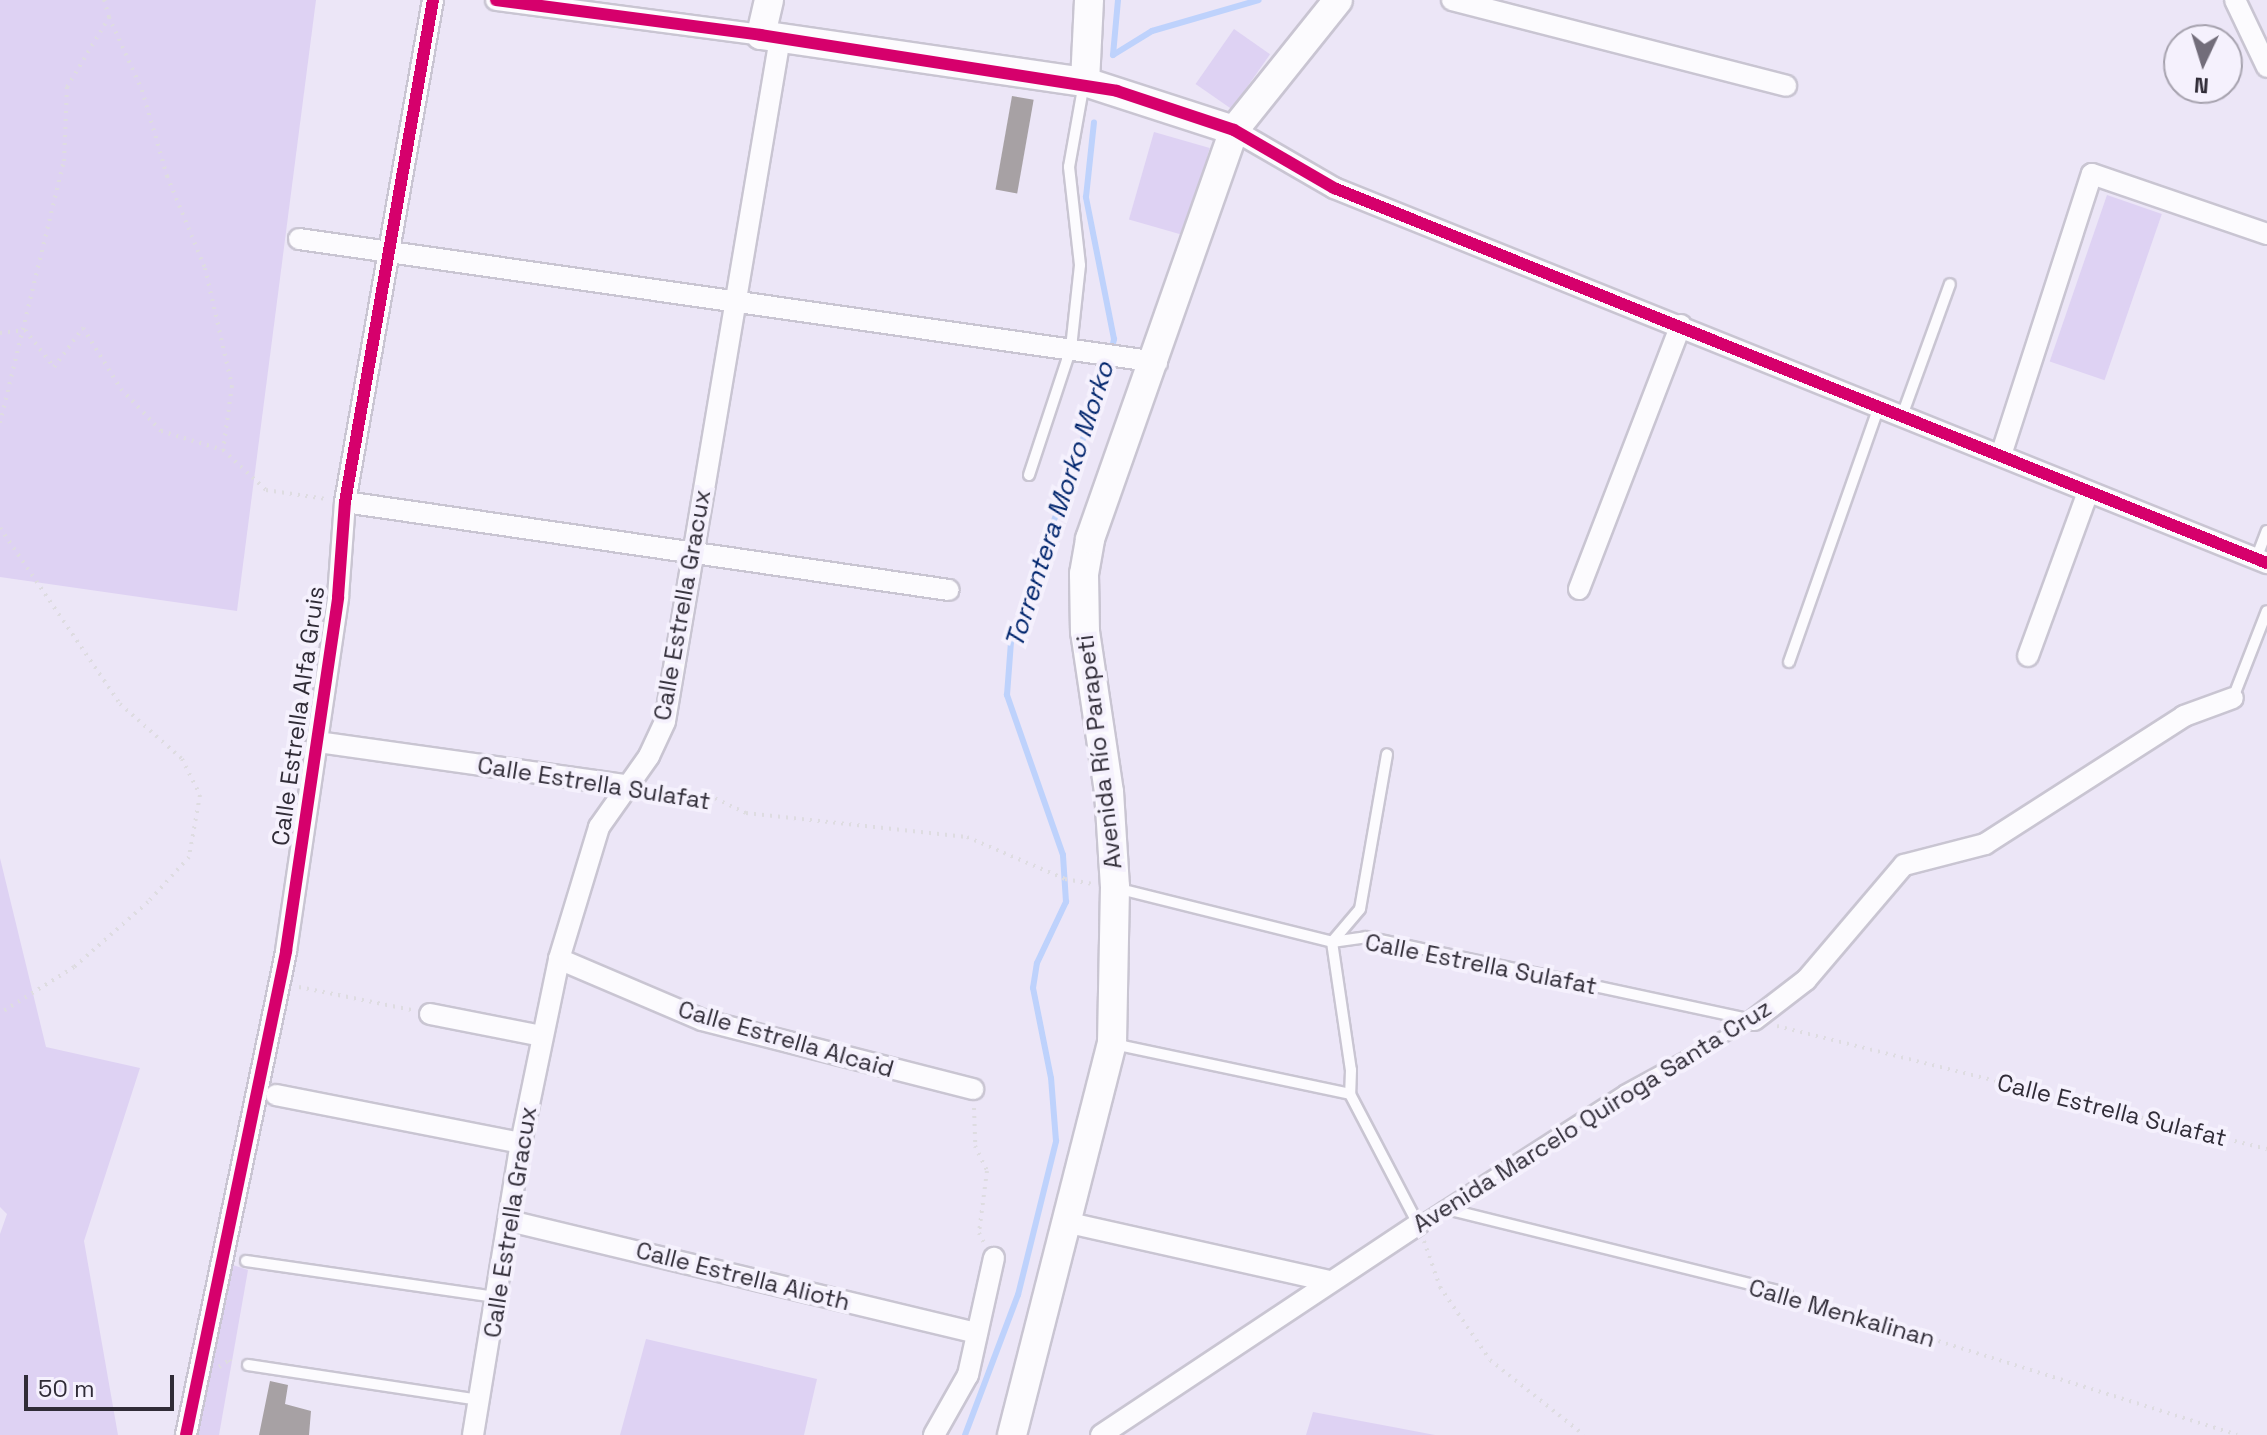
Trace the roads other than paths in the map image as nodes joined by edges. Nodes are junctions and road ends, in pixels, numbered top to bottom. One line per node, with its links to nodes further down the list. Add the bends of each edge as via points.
1 (433, 0): 15 (street, Calle Estrella Alfa Gruis)
2 (496, 0): 8 (street)
3 (769, 0): 8 (main road, Calle Estrella Gracux)
4 (1089, 0): 10 (main road)
5 (1338, 0): 12 (main road)
6 (1452, 0): 11 (street)
7 (2235, 0): 9 (street)
8 (770, 36): 10 (main road); 17 (street, Calle Estrella Gracux)
9 (2267, 67)
10 (1085, 82): 12 (main road); 19 (lane, via 1069,167 1080,265)
11 (1786, 86)
12 (1234, 130): 18 (street, via 1334,188); 20 (main road, Avenida Río Parapeti)
13 (2267, 234): 23 (street, via 2092,174)
14 (299, 239): 15 (street)
15 (386, 252): 17 (street); 26 (street, Calle Estrella Alfa Gruis)
16 (1950, 284): 22 (lane)
17 (733, 301): 19 (street); 28 (street, Calle Estrella Gracux)
18 (1681, 325): 21 (street); 30 (street)
19 (1071, 348): 20 (street); 24 (lane)
20 (1157, 362): 39 (main road, Avenida Río Parapeti, via 1090,539 1084,574 1085,632 1109,792)
21 (1880, 404): 22 (street); 34 (lane)
22 (1903, 413): 23 (street)
23 (2002, 452): 25 (street)
24 (1029, 475)
25 (2088, 492): 29 (street); 33 (street)
26 (345, 502): 28 (street); 36 (street, Calle Estrella Alfa Gruis)
27 (2267, 531): 29 (lane)
28 (691, 552): 31 (street); 38 (street, Calle Estrella Gracux, via 665,721)
29 (2262, 561)
30 (1579, 589)
31 (949, 590)
32 (2267, 611): 35 (lane)
33 (2028, 656)
34 (1789, 662)
35 (2233, 698): 43 (street, Avenida Marcelo Quiroga Santa Cruz, via 2184,716 1985,844 1904,865 1806,980)
36 (318, 742): 38 (street, Calle Estrella Sulafat); 62 (street, Calle Estrella Alfa Gruis, via 286,951)
37 (1387, 754): 40 (lane, via 1360,909)
38 (630, 786): 41 (street, Calle Estrella Gracux, via 599,827)
39 (1115, 887): 40 (lane, Calle Estrella Sulafat); 45 (main road, Avenida Río Parapeti)
40 (1332, 942): 43 (lane, Calle Estrella Sulafat, via 1366,937); 47 (lane)
41 (559, 959): 44 (street, Calle Estrella Gracux); 46 (street, Calle Estrella Alcaid, via 702,1020)
42 (430, 1014): 44 (street)
43 (1754, 1020): 50 (lane, Avenida Marcelo Quiroga Santa Cruz, via 1624,1091)
44 (542, 1036): 49 (street, Calle Estrella Gracux)
45 (1112, 1043): 47 (lane); 52 (main road, Avenida Río Parapeti)
46 (973, 1089)
47 (1350, 1094): 53 (lane)
48 (276, 1095): 49 (street)
49 (521, 1143): 51 (street, Calle Estrella Gracux)
50 (1443, 1208): 53 (lane, Avenida Marcelo Quiroga Santa Cruz); 57 (lane, Calle Menkalinan)
51 (510, 1221): 58 (street, Calle Estrella Gracux); 59 (street, Calle Estrella Alioth)
52 (1065, 1222): 56 (street); 65 (main road, Avenida Río Parapeti)
53 (1418, 1224): 56 (street, Avenida Marcelo Quiroga Santa Cruz)
54 (994, 1258): 59 (street)
55 (246, 1261): 58 (lane)
56 (1329, 1281): 66 (street, Avenida Marcelo Quiroga Santa Cruz)
57 (1787, 1293)
58 (499, 1298): 61 (street, Calle Estrella Gracux)
59 (977, 1333): 64 (street, via 968,1375)
60 (248, 1365): 61 (lane)
61 (479, 1400): 63 (street, Calle Estrella Gracux)
62 (186, 1435)
63 (473, 1435)
64 (934, 1435)
65 (1012, 1435)
66 (1104, 1435)

